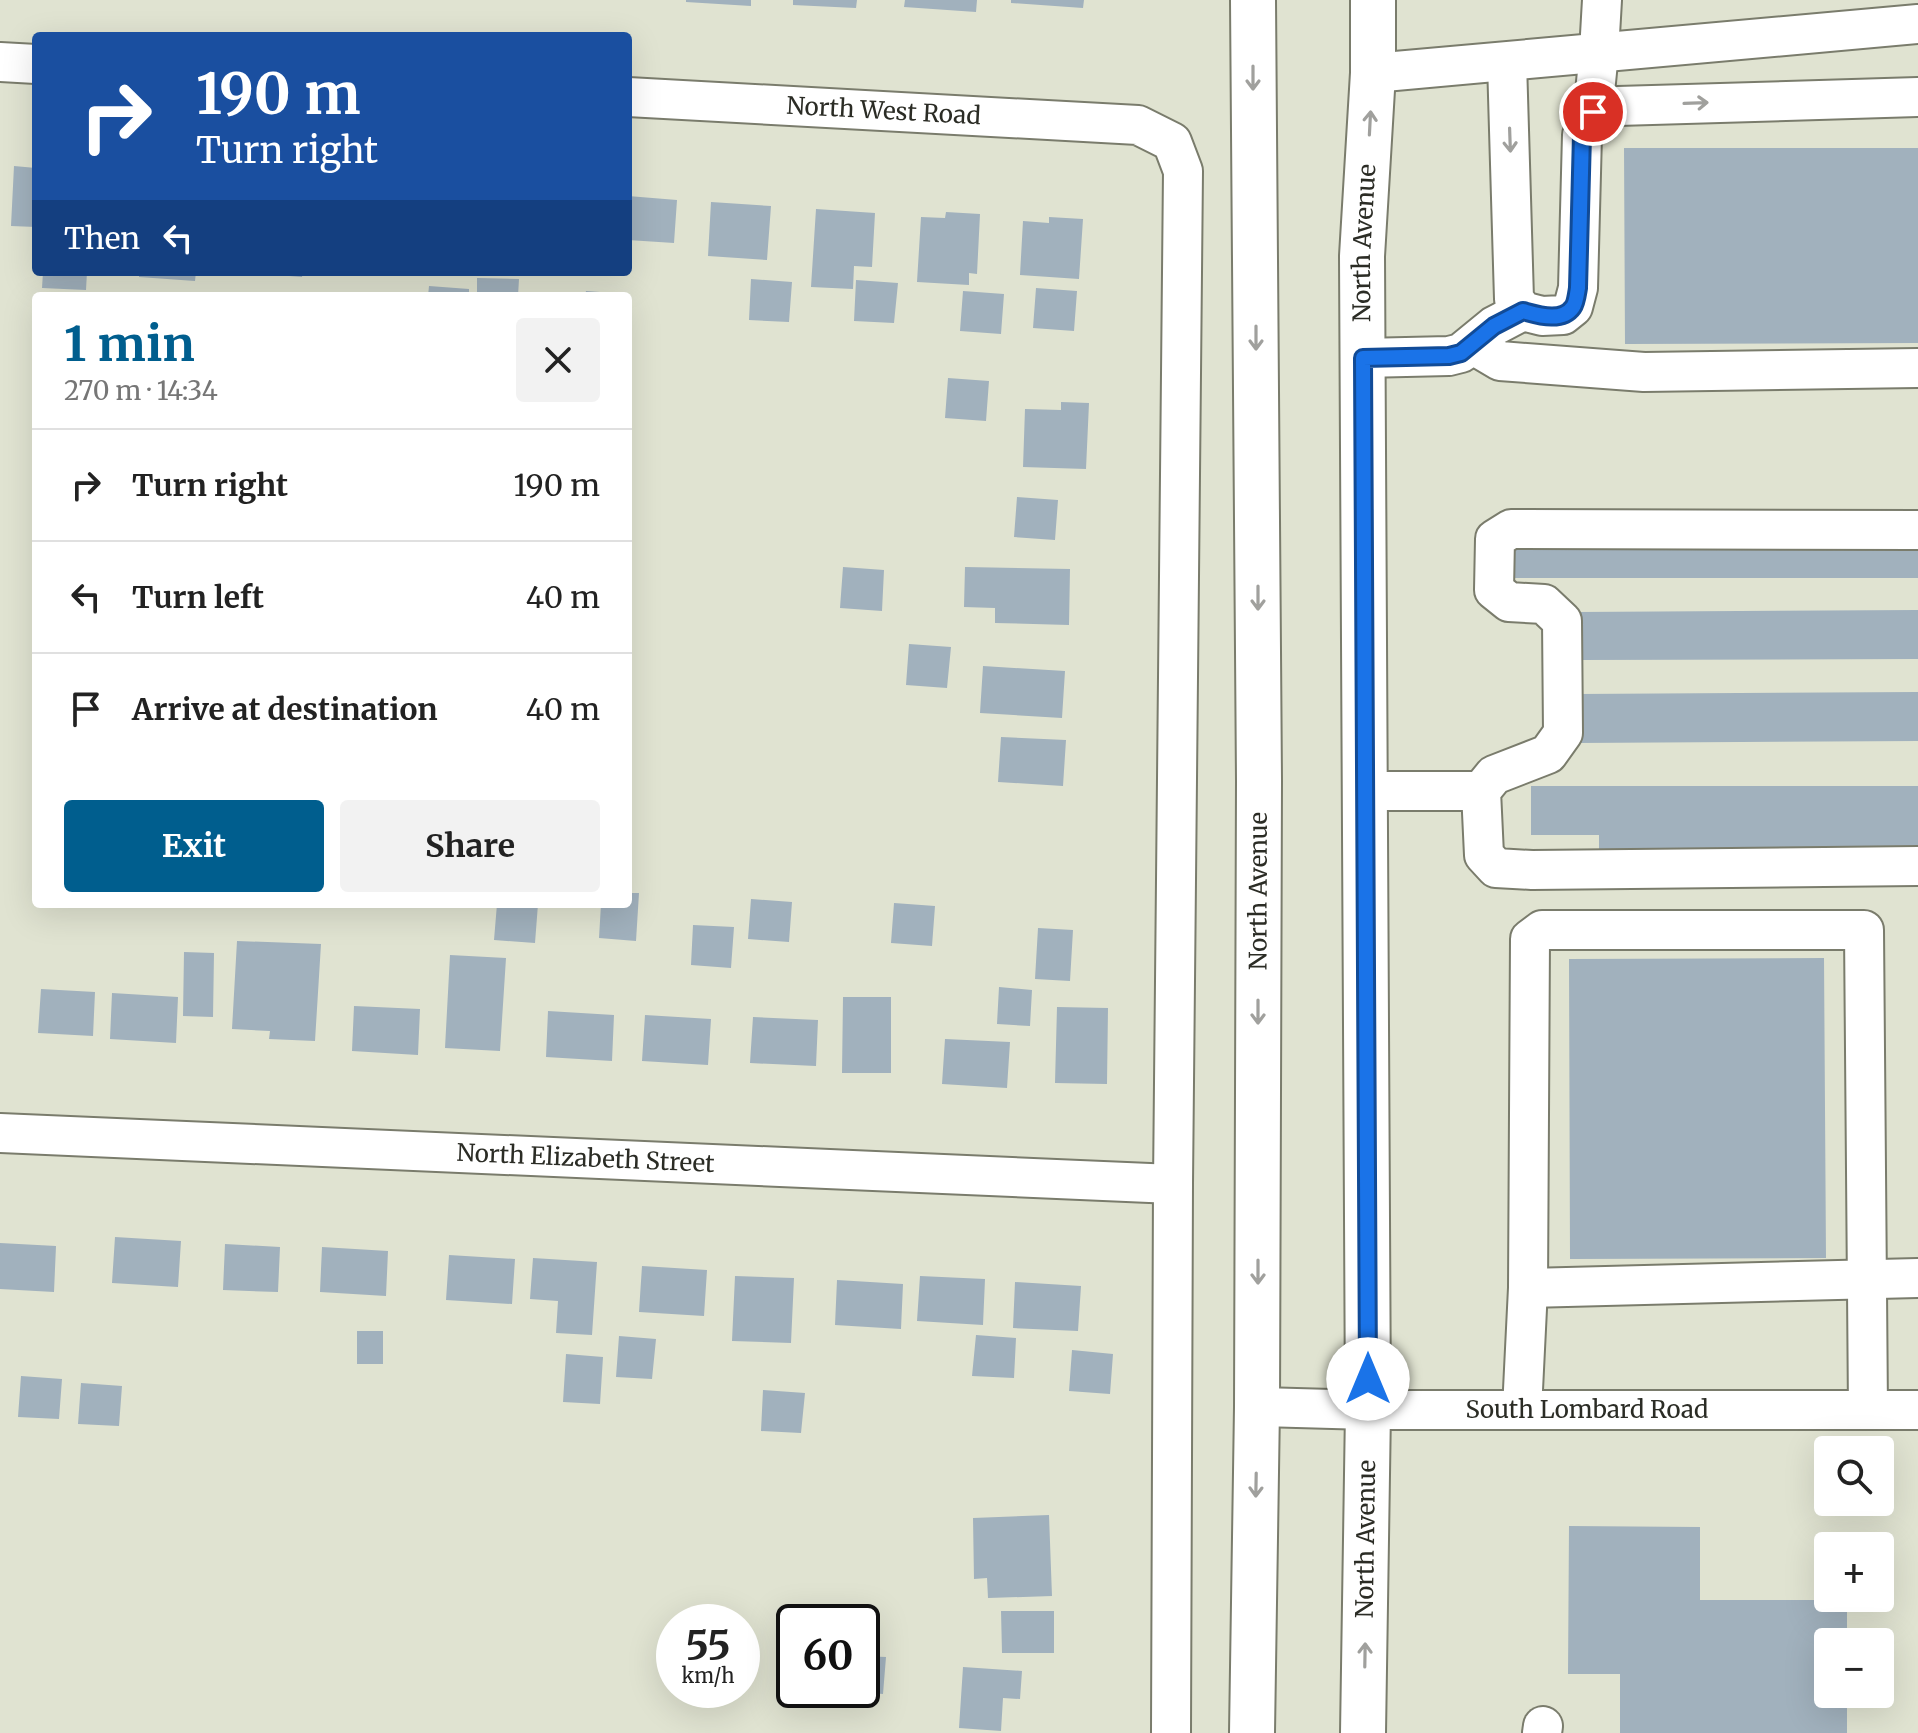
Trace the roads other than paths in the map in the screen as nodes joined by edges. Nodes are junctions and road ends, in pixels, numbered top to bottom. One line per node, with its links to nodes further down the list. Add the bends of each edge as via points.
1 (1253, 0): 26 (main road, North Avenue, one-way to 26)
2 (1373, 0): 9 (main road, North Avenue)
3 (1602, 0): 5 (street)
4 (1918, 24): 5 (street)
5 (1599, 52): 7 (street); 12 (street)
6 (0, 62): 8 (street)
7 (1507, 62): 9 (street); 13 (street, one-way to 13, via 1514,299)
8 (32, 64)
9 (1373, 73): 15 (main road, North Avenue, one-way to 9, via 1362,256)
10 (632, 97): 22 (street, North West Road, via 1138,125 1172,142 1183,171)
11 (1918, 97): 12 (street, one-way to 11, via 1618,106)
12 (1593, 112): 13 (street, via 1582,135 1578,288 1573,307 1563,315)
13 (1523, 311): 14 (street)
14 (1473, 345): 15 (street, via 1449,356); 16 (street, via 1500,361 1644,372)
15 (1363, 358): 18 (main road, North Avenue)
16 (1918, 368)
17 (1918, 530): 19 (street, via 1511,529 1495,539 1494,590 1509,602 1544,604 1562,621 1563,733 1548,754 1494,775)
18 (1365, 791): 19 (street); 27 (main road, North Avenue)
19 (1481, 791): 20 (street, via 1484,855 1496,868)
20 (1918, 866)
21 (0, 1133): 22 (street, North Elizabeth Street)
22 (1173, 1184): 31 (street)
23 (1865, 1278): 24 (street); 25 (street); 25 (street, via 1864,930 1542,930 1530,939); 29 (street)
24 (1918, 1278)
25 (1528, 1288): 28 (street)
26 (1257, 1407): 27 (street, South Lombard Road); 32 (main road, North Avenue, one-way to 32)
27 (1368, 1410): 28 (street, South Lombard Road); 33 (main road, North Avenue, one-way to 27)
28 (1522, 1410): 29 (street, South Lombard Road)
29 (1868, 1410): 30 (street, South Lombard Road)
30 (1918, 1410)
31 (1171, 1733)
32 (1252, 1733)
33 (1363, 1733)

